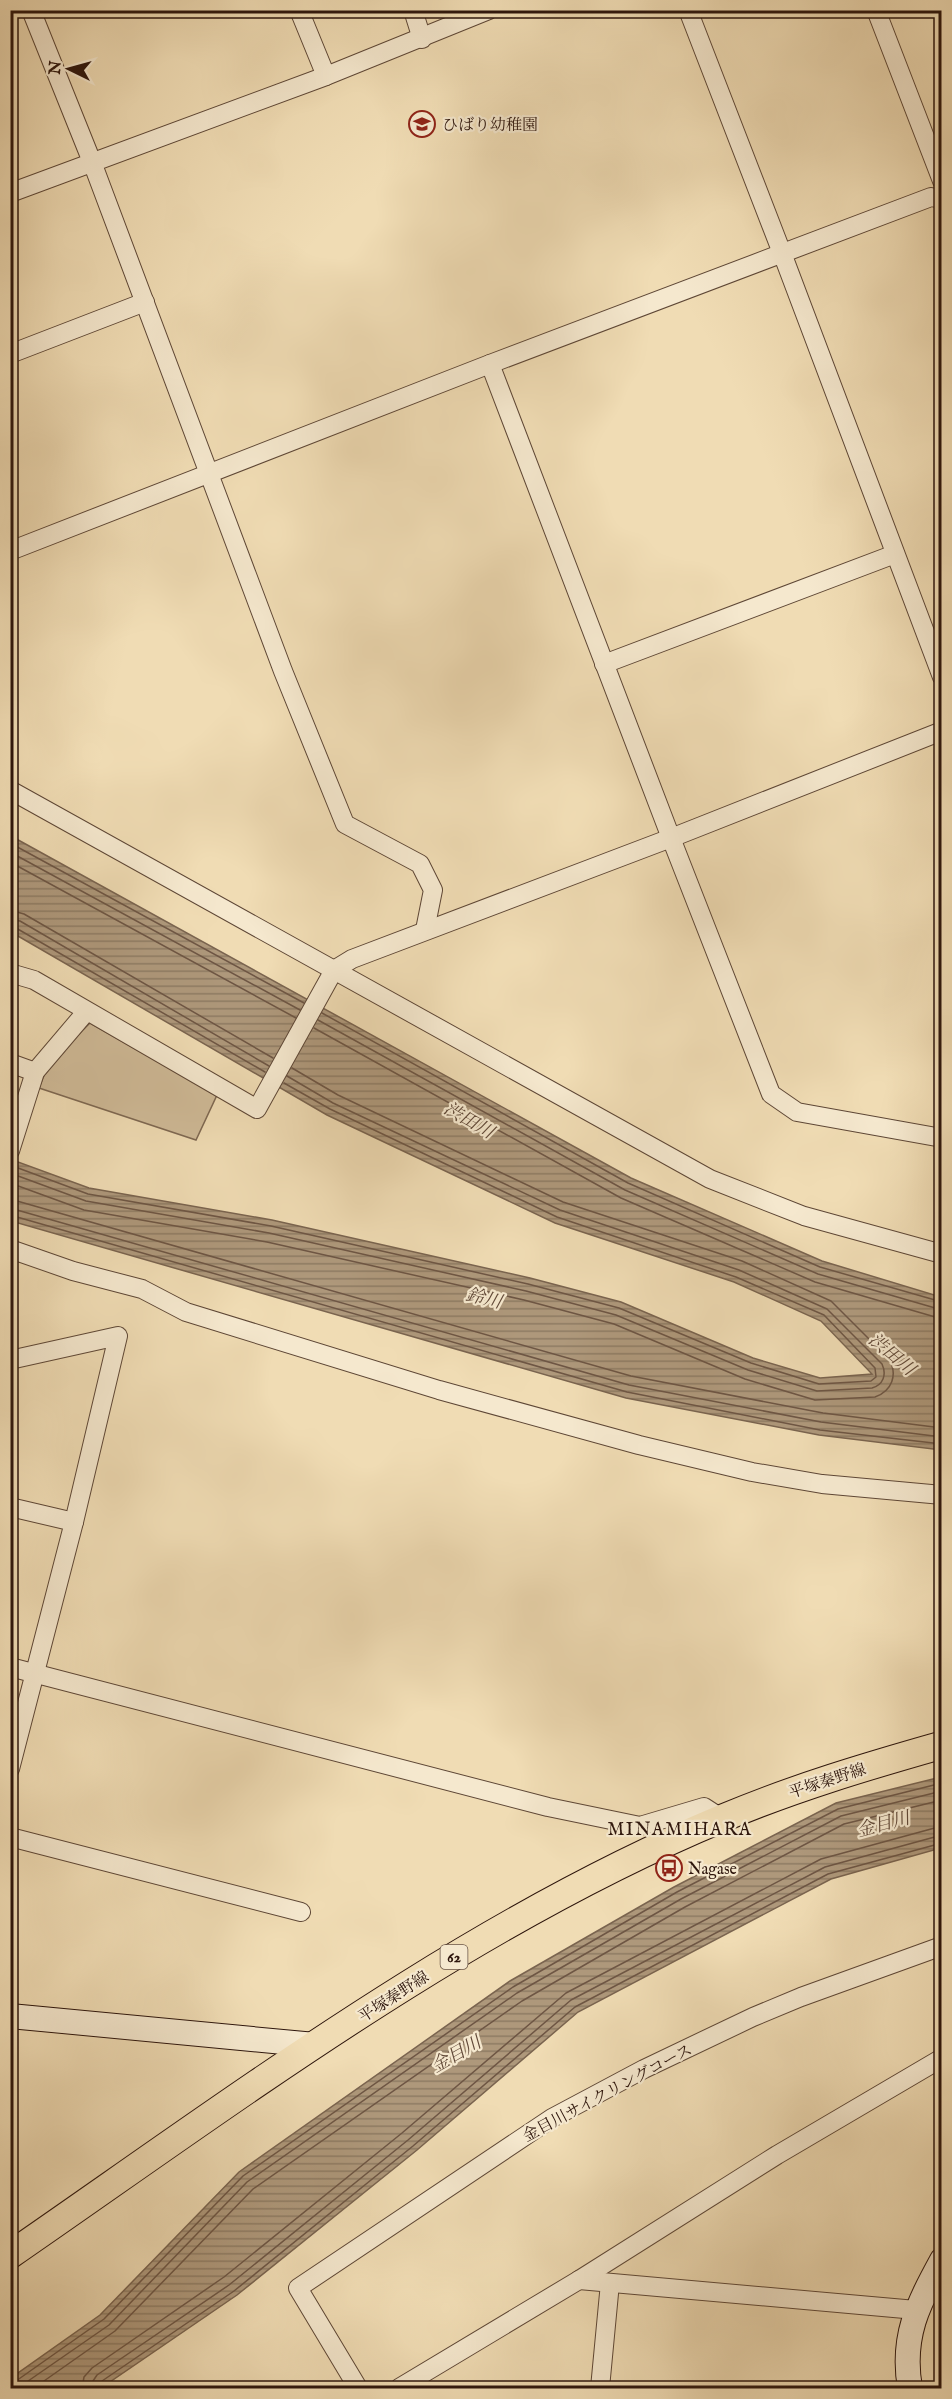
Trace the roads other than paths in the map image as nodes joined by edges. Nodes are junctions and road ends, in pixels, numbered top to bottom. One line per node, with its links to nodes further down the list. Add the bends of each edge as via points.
1 (31, 10): 9 (street)
2 (299, 10): 8 (street)
3 (412, 10): 7 (street)
4 (489, 10): 7 (street)
5 (688, 10): 13 (street)
6 (876, 10): 10 (street)
7 (422, 39): 8 (street)
8 (326, 76): 9 (street)
9 (92, 162): 11 (street); 14 (street)
10 (942, 181)
11 (10, 192)
12 (942, 199): 13 (street, via 932,197)
13 (782, 253): 16 (street); 19 (street)
14 (145, 302): 15 (street); 17 (street)
15 (10, 354)
16 (490, 364): 17 (street); 20 (street)
17 (210, 473): 18 (street); 25 (street, via 345,825 420,864 433,890)
18 (10, 551)
19 (895, 554): 20 (street); 21 (street)
20 (604, 664): 24 (street)
21 (942, 677)
22 (942, 731): 24 (street)
23 (10, 790): 26 (street)
24 (671, 838): 25 (street); 31 (street, via 771,1094 797,1112)
25 (425, 930): 26 (street)
26 (334, 970): 28 (street, via 257,1109); 34 (street, via 710,1179 804,1216)
27 (10, 973): 28 (street, via 34,980)
28 (86, 1012): 30 (street)
29 (10, 1063): 30 (street)
30 (35, 1072): 32 (street)
31 (942, 1138)
32 (10, 1151)
33 (10, 1249): 36 (street, via 142,1289 186,1312 439,1390 639,1445 822,1484)
34 (942, 1254)
35 (10, 1360): 38 (street, via 118,1336)
36 (942, 1496)
37 (10, 1507): 38 (street)
38 (74, 1522): 40 (street)
39 (10, 1667): 40 (street)
40 (35, 1673): 42 (street); 43 (street, via 548,1807 640,1826 704,1807)
41 (942, 1745): 43 (main road, 平塚秦野線 / 62, via 813,1784)
42 (10, 1769)
43 (721, 1818): 48 (main road, 平塚秦野線 / 62, via 578,1887 476,1943)
44 (10, 1837): 45 (street)
45 (301, 1912)
46 (942, 1946): 55 (street, 金目川サイクリングコース, via 753,2017 572,2107 297,2288)
47 (10, 2016): 48 (street)
48 (315, 2045): 50 (main road, 平塚秦野線 / 62)
49 (942, 2058): 52 (street, via 777,2155)
50 (10, 2255)
51 (942, 2260): 54 (street)
52 (579, 2280): 53 (street); 56 (street)
53 (610, 2283): 54 (street); 57 (street)
54 (927, 2299): 58 (street, via 908,2350)
55 (358, 2388)
56 (399, 2388)
57 (600, 2388)
58 (910, 2388)

